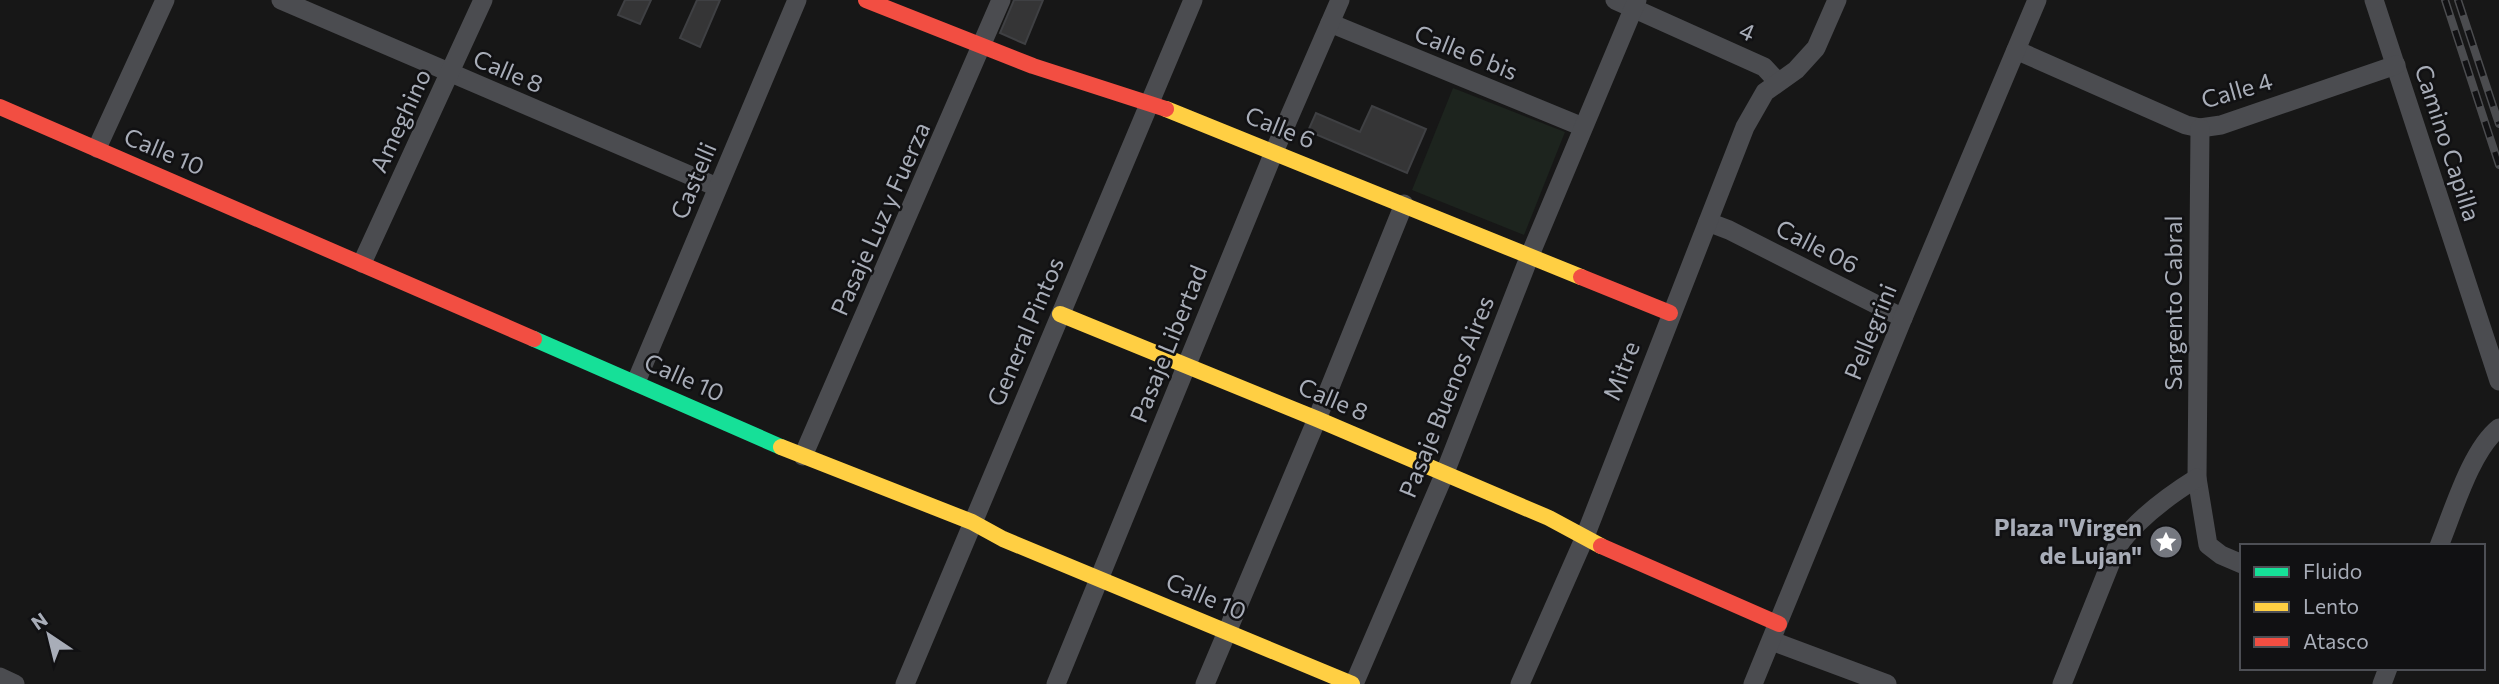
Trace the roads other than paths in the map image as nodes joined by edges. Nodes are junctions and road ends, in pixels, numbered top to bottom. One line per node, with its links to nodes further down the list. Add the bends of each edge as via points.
1 (165, 0): 24 (street)
2 (281, 0): 18 (street, Calle 8)
3 (483, 0): 18 (street, Ameghino)
4 (797, 0): 26 (street, Castelli)
5 (866, 0): 15 (street, Calle 6)
6 (1001, 0): 15 (street, Pasaje Luz y Fuerza)
7 (1193, 0): 20 (street, General Pintos)
8 (1340, 0): 14 (street, Pasaje Libertad)
9 (1615, 0): 13 (street, 4)
10 (1837, 0): 19 (street, Mitre, via 1816,48)
11 (2037, 0): 16 (street, Pellegrini)
12 (2374, 0): 17 (street, Camino Capilla)
13 (1635, 4): 19 (street, 4, via 1764,67); 22 (street, Pasaje Buenos Aires)
14 (1330, 23): 22 (street, Calle 6 bis); 25 (street, Pasaje Libertad)
15 (982, 48): 20 (street, Calle 6); 39 (street, Pasaje Luz y Fuerza)
16 (2016, 50): 23 (street, Calle 4); 33 (street, Pellegrini)
17 (2396, 65): 23 (street, Calle 4, via 2221,125); 35 (street, Camino Capilla)
18 (450, 74): 26 (street, Calle 8); 30 (street, Ameghino)
19 (1778, 82): 28 (street, Mitre, via 1759,101 1745,127)
20 (1151, 103): 25 (street, Calle 6); 32 (street, General Pintos)
21 (0, 107): 24 (street, Calle 10)
22 (1583, 127): 29 (street, Pasaje Buenos Aires)
23 (2200, 128): 41 (street, Sargento Cabral)
24 (97, 148): 30 (street, Calle 10)
25 (1274, 152): 27 (street, Calle 6); 34 (street, Pasaje Libertad)
26 (718, 187): 36 (street, Castelli)
27 (1405, 204): 29 (street, Calle 6); 37 (street)
28 (1709, 222): 31 (street, Mitre); 33 (street, Calle 06)
29 (1530, 255): 31 (street, Calle 6); 40 (street, Pasaje Buenos Aires)
30 (362, 263): 36 (street, Calle 10)
31 (1670, 313): 43 (street, Mitre)
32 (1060, 314): 34 (street, Calle 8); 42 (street, General Pintos)
33 (1902, 318): 48 (street, Pellegrini)
34 (1186, 365): 37 (street, Calle 8); 46 (street, Pasaje Libertad)
35 (2499, 380)
36 (636, 382): 39 (street, Calle 10)
37 (1317, 419): 40 (street, Calle 8); 47 (street)
38 (2499, 428): 44 (street, via 2478,452)
39 (803, 456): 42 (street, Calle 10)
40 (1444, 475): 43 (street, Calle 8, via 1549,518); 54 (street, Pasaje Buenos Aires)
41 (2197, 478): 45 (street, Sargento Cabral, via 2208,545); 58 (street, via 2129,529 2116,547)
42 (972, 522): 46 (street, Calle 10); 51 (street, General Pintos)
43 (1584, 539): 48 (street, Calle 8); 55 (street, Mitre)
44 (2440, 544)
45 (2240, 563)
46 (1099, 577): 47 (street, Calle 10); 52 (street, Pasaje Libertad)
47 (1227, 630): 53 (street); 54 (street, Calle 10)
48 (1775, 633): 56 (street, Pellegrini); 57 (street)
49 (0, 677): 50 (street)
50 (15, 684)
51 (905, 684)
52 (1056, 684)
53 (1205, 684)
54 (1353, 684)
55 (1520, 684)
56 (1753, 684)
57 (1887, 684)
58 (2062, 684)

